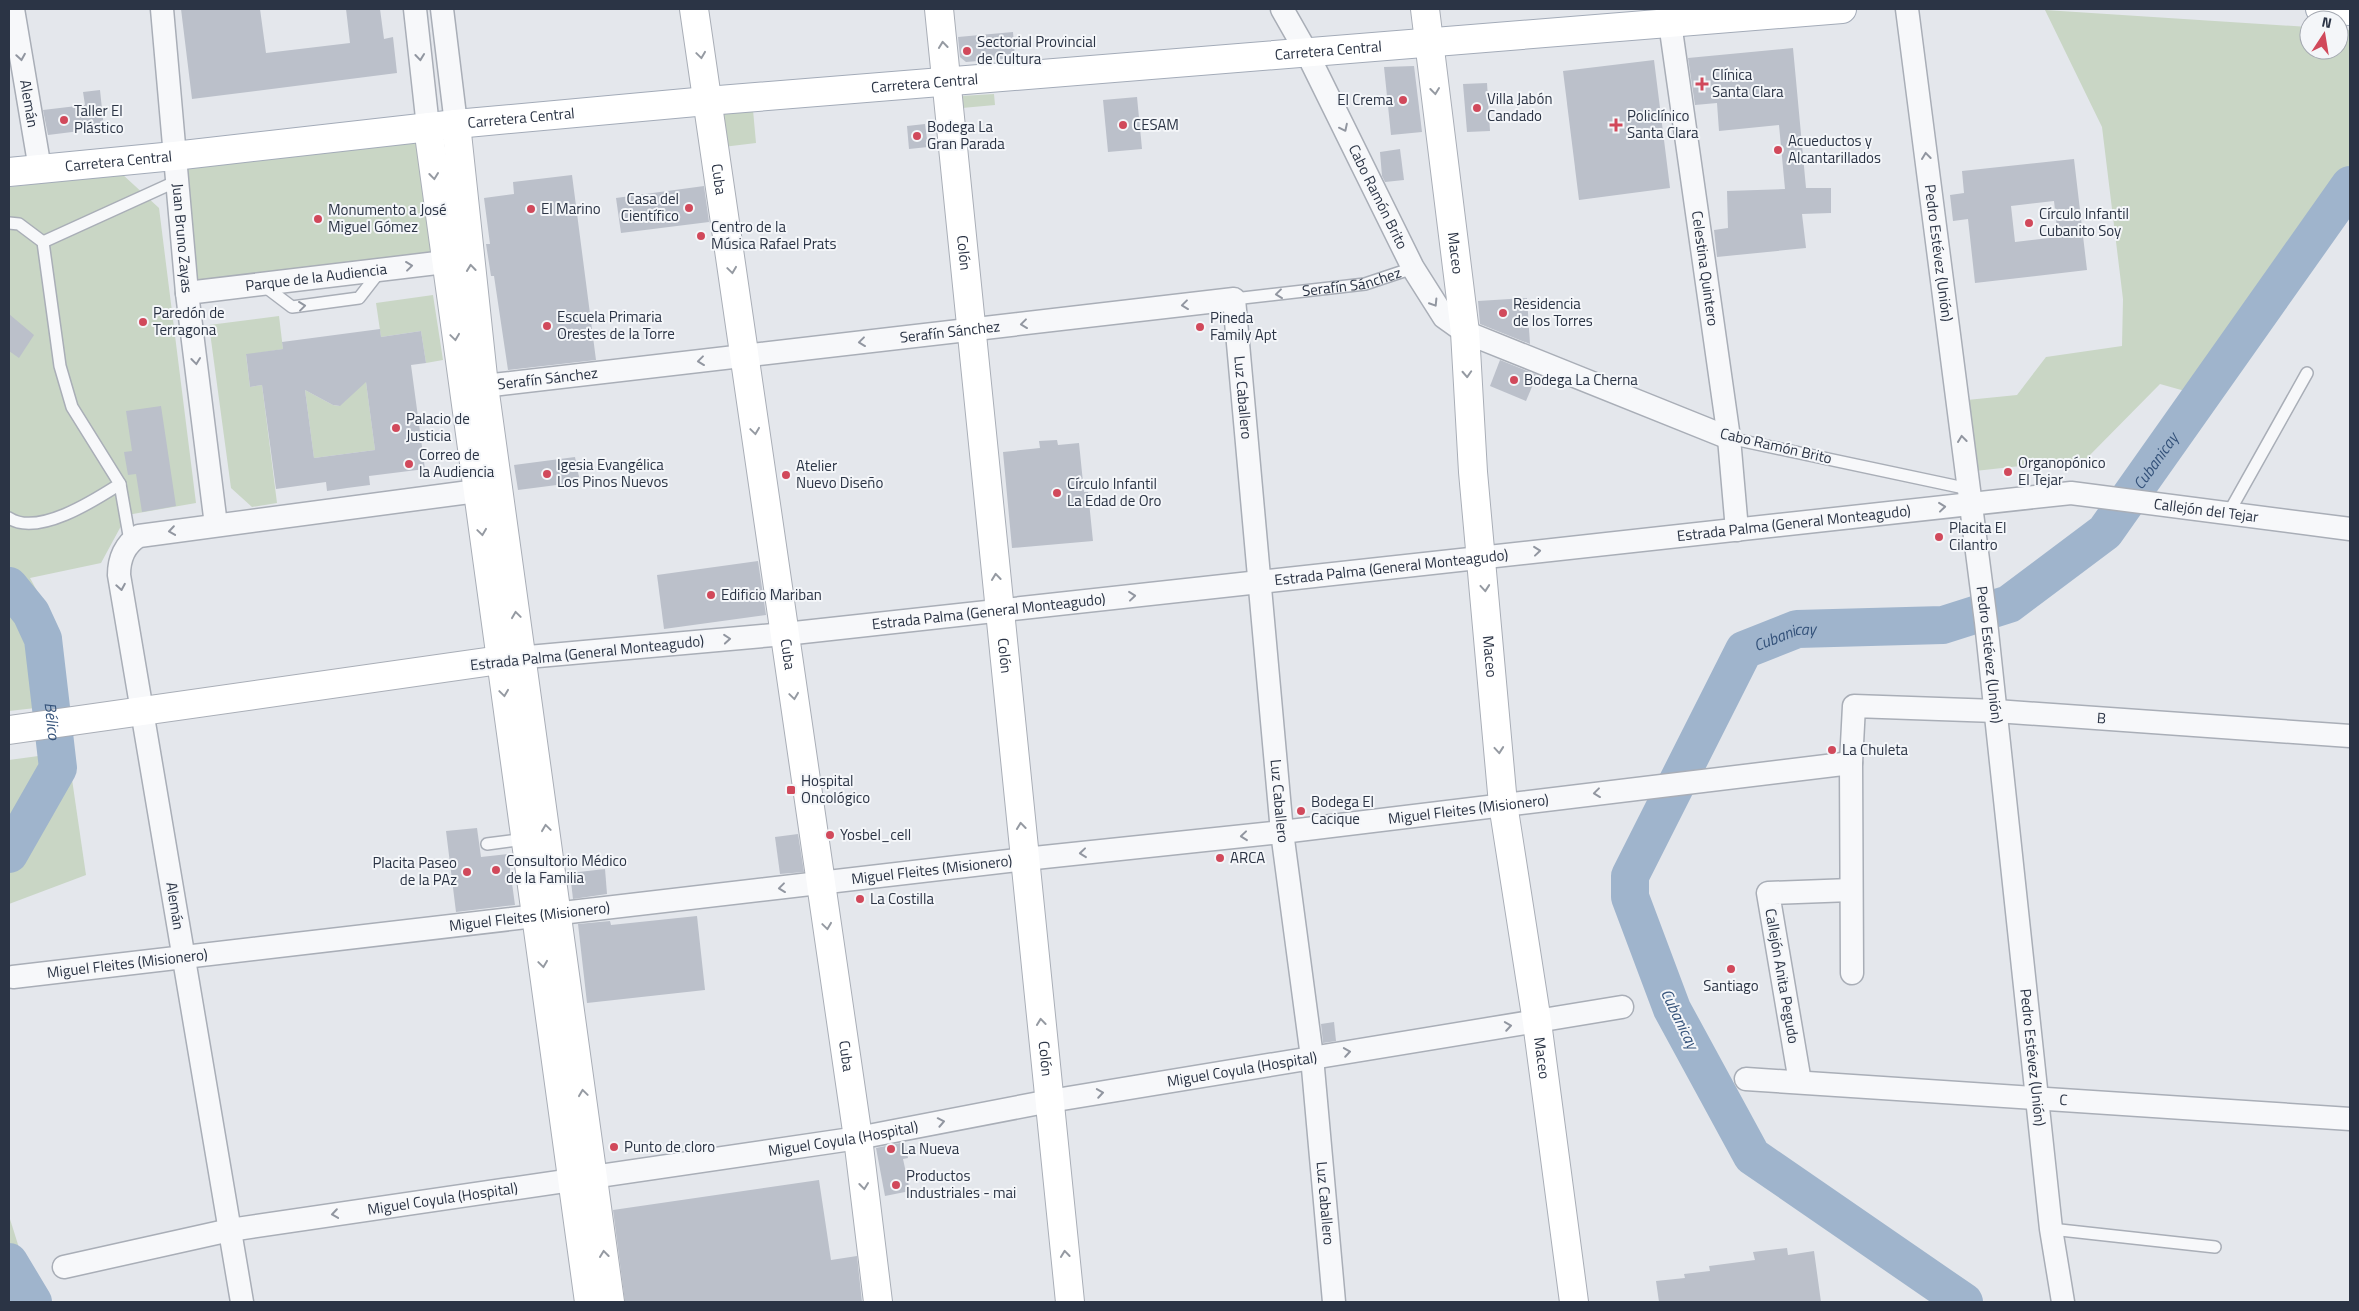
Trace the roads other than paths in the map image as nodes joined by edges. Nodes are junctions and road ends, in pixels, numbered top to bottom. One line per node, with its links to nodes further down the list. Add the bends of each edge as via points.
1 (13, 9): 22 (street, Alemán, one-way to 22)
2 (162, 9): 21 (street, Juan Bruno Zayas)
3 (415, 9): 20 (street, one-way to 20)
4 (442, 9): 19 (street)
5 (694, 9): 18 (main road, Cuba, one-way to 18)
6 (939, 9): 17 (main road, Colón, one-way to 6)
7 (1282, 9): 16 (street, Cabo Ramón Brito)
8 (1425, 9): 15 (main road, Maceo)
9 (1842, 9): 14 (main road, Carretera Central)
10 (1907, 9): 38 (street, Pedro Estévez (Unión), one-way to 10)
11 (2320, 9): 12 (main road)
12 (2326, 9): 13 (main road)
13 (2350, 11)
14 (1669, 16): 15 (main road, Carretera Central); 35 (street, Celestina Quintero)
15 (1429, 42): 16 (main road, Carretera Central); 31 (main road, Maceo, one-way to 31)
16 (1307, 53): 17 (main road, Carretera Central); 27 (street, Cabo Ramón Brito, one-way to 27)
17 (946, 82): 18 (main road, Carretera Central); 30 (main road, Colón)
18 (707, 101): 19 (main road, Carretera Central); 32 (main road, Cuba, one-way to 32)
19 (456, 124): 20 (main road, Carretera Central); 34 (main road, one-way to 19)
20 (428, 127): 21 (main road, Carretera Central); 26 (main road, one-way to 26)
21 (175, 168): 22 (main road, Carretera Central); 25 (lane); 28 (street, Juan Bruno Zayas)
22 (40, 169): 23 (main road, Carretera Central)
23 (9, 172)
24 (9, 222): 25 (lane, via 19,224)
25 (43, 242): 36 (lane, via 60,366 72,407)
26 (445, 262): 28 (street, Parque de la Audiencia, one-way to 26); 37 (main road, one-way to 37)
27 (1413, 268): 29 (lane, Serafín Sánchez, one-way to 29, via 1365,284); 31 (street, Cabo Ramón Brito, one-way to 31, via 1444,317)
28 (187, 293): 41 (street, Juan Bruno Zayas, one-way to 41)
29 (1234, 299): 30 (street, Serafín Sánchez, one-way to 30); 46 (street, Luz Caballero)
30 (971, 330): 32 (street, Serafín Sánchez, one-way to 32); 47 (main road, Colón, one-way to 30)
31 (1465, 332): 35 (street, Cabo Ramón Brito); 45 (main road, Maceo, one-way to 45, via 1473,472)
32 (744, 356): 34 (street, Serafín Sánchez, one-way to 34); 48 (main road, Cuba, one-way to 48)
33 (2308, 373): 39 (lane)
34 (484, 386): 49 (main road, one-way to 34)
35 (1729, 438): 38 (lane, Cabo Ramón Brito); 43 (street, Celestina Quintero)
36 (120, 484): 40 (lane, via 79,510 28,525 15,523); 44 (lane)
37 (477, 491): 41 (street); 49 (main road, one-way to 49)
38 (1970, 496): 39 (street, Callejón del Tejar, via 2072,493); 43 (street, Estrada Palma (General Monteagudo), one-way to 38); 51 (street, Pedro Estévez (Unión))
39 (2228, 514): 42 (street, Callejón del Tejar)
40 (9, 518)
41 (216, 525): 44 (street, one-way to 44, via 139,536)
42 (2350, 529)
43 (1737, 530): 45 (street, Estrada Palma (General Monteagudo), one-way to 43)
44 (130, 541): 50 (street, Alemán, one-way to 50, via 119,564 119,575)
45 (1482, 557): 46 (street, Estrada Palma (General Monteagudo)); 55 (main road, Maceo, one-way to 55)
46 (1258, 583): 47 (street, Estrada Palma (General Monteagudo), one-way to 46); 56 (street, Luz Caballero)
47 (1000, 610): 48 (street, Estrada Palma (General Monteagudo)); 59 (main road, Colón, one-way to 47)
48 (785, 634): 49 (street, Estrada Palma (General Monteagudo), one-way to 48); 60 (main road, Cuba, one-way to 60)
49 (510, 659): 50 (main road, Estrada Palma (General Monteagudo)); 57 (main road, one-way to 57); 62 (main road, one-way to 49)
50 (143, 711): 52 (main road, Estrada Palma (General Monteagudo)); 63 (street, Alemán)
51 (1996, 712): 53 (street, B); 54 (street, B, via 1854,706); 71 (street, Pedro Estévez (Unión))
52 (9, 730)
53 (2350, 736)
54 (1851, 763): 55 (street, Miguel Fleites (Misionero), one-way to 55); 61 (street)
55 (1503, 804): 56 (street, Miguel Fleites (Misionero)); 67 (main road, Maceo)
56 (1282, 832): 59 (street, Miguel Fleites (Misionero), one-way to 59); 68 (street, Luz Caballero)
57 (525, 839): 58 (lane); 62 (main road)
58 (487, 844)
59 (1025, 859): 60 (street, Miguel Fleites (Misionero)); 72 (main road, Colón, one-way to 59)
60 (821, 883): 62 (street, Miguel Fleites (Misionero), one-way to 62); 74 (main road, Cuba, one-way to 74)
61 (1851, 890): 64 (street); 70 (street, Callejón Anita Pegudo, via 1768,893)
62 (547, 915): 63 (street, Miguel Fleites (Misionero)); 75 (main road)
63 (184, 957): 65 (street, Miguel Fleites (Misionero)); 77 (street, Alemán)
64 (1852, 973)
65 (13, 977)
66 (1622, 1007): 67 (street, Miguel Coyula (Hospital))
67 (1537, 1022): 68 (street, Miguel Coyula (Hospital), one-way to 67); 86 (main road, Maceo)
68 (1312, 1058): 72 (street, Miguel Coyula (Hospital), one-way to 68); 85 (street, Luz Caballero)
69 (1746, 1079): 70 (street, C)
70 (1800, 1082): 71 (street, C)
71 (2038, 1098): 73 (street, C); 76 (street, Pedro Estévez (Unión))
72 (1050, 1101): 74 (street, Miguel Coyula (Hospital), one-way to 72); 84 (main road, Colón, one-way to 72)
73 (2350, 1118)
74 (858, 1138): 75 (street, Miguel Coyula (Hospital)); 83 (main road, Cuba, one-way to 83)
75 (584, 1177): 77 (street, Miguel Coyula (Hospital), one-way to 77); 81 (main road); 82 (main road, one-way to 75)
76 (2051, 1229): 78 (lane); 87 (street, Pedro Estévez (Unión))
77 (230, 1230): 79 (street, Miguel Coyula (Hospital)); 80 (street, Alemán)
78 (2215, 1247)
79 (64, 1267)
80 (242, 1302)
81 (589, 1302)
82 (610, 1302)
83 (878, 1302)
84 (1070, 1302)
85 (1334, 1302)
86 (1574, 1302)
87 (2063, 1302)

